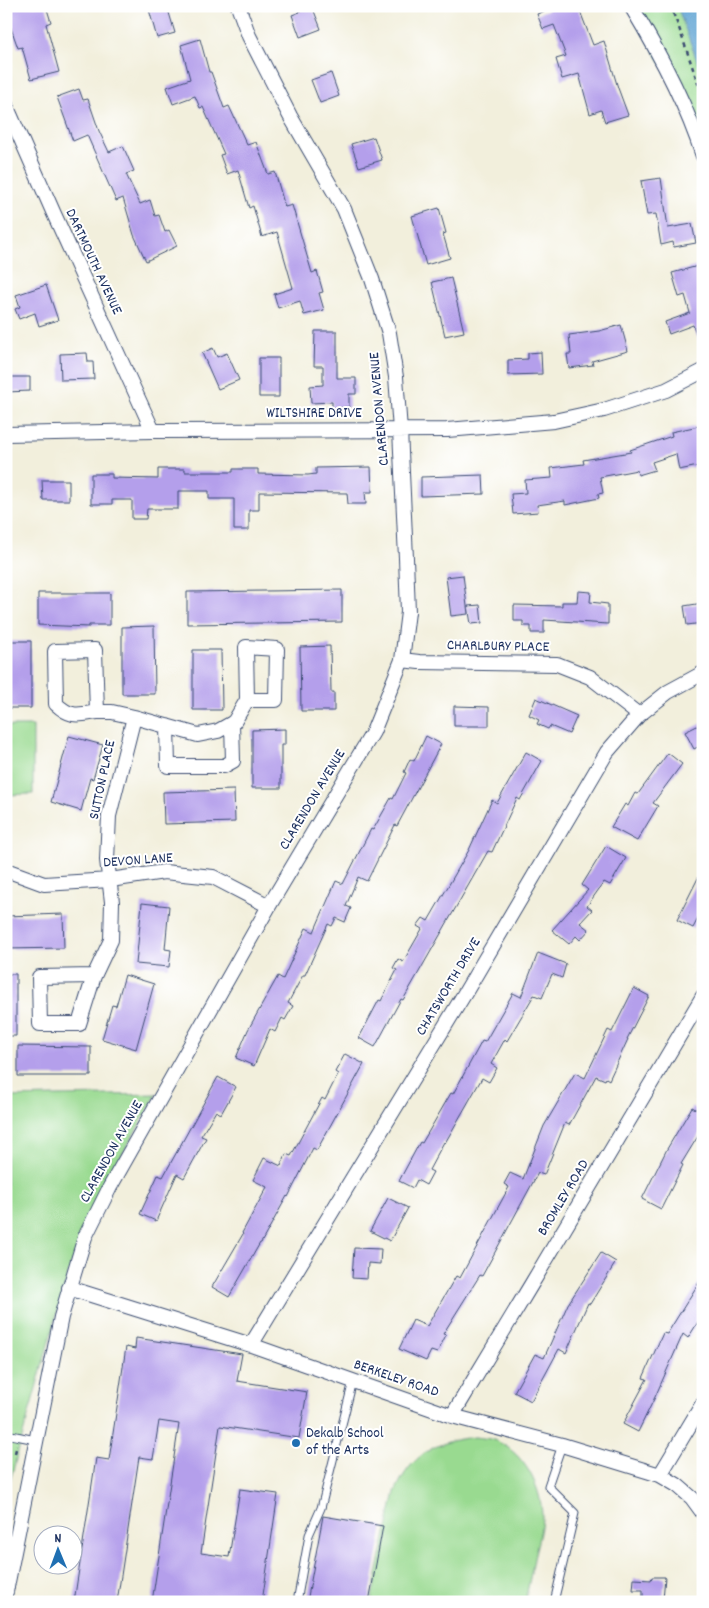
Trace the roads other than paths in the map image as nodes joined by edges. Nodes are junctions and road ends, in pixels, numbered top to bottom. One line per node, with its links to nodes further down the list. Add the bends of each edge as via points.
1 (238, 6): 6 (street, CLARENDON AVENUE, via 249,36 290,116 344,210 372,279 389,333)
2 (631, 6): 4 (street, via 660,55)
3 (6, 105): 7 (street, DARTMOUTH AVENUE)
4 (703, 156)
5 (703, 370): 6 (street, WILTSHIRE DRIVE, via 666,390 604,410 554,421 448,430)
6 (400, 430): 7 (street, WILTSHIRE DRIVE); 9 (street, CLARENDON AVENUE, via 408,612)
7 (153, 432): 8 (street, WILTSHIRE DRIVE)
8 (6, 434)
9 (402, 660): 13 (street, CHARLBURY PLACE, via 557,664 590,677); 19 (street, CLARENDON AVENUE, via 373,732)
10 (703, 674): 13 (street, CHATSWORTH DRIVE, via 668,692)
11 (247, 700): 15 (street)
12 (97, 712): 12 (street, via 95,650 55,651 56,704 76,716); 14 (street)
13 (639, 715): 23 (street, CHATSWORTH DRIVE, via 607,752)
14 (134, 717): 16 (street); 18 (street, SUTTON PLACE, via 109,816 107,860)
15 (232, 723): 16 (street, via 218,731 198,734); 16 (street, via 233,761 224,766 168,766)
16 (167, 726)
17 (6, 870): 18 (street, DEVON LANE, via 44,884)
18 (110, 880): 19 (street, DEVON LANE, via 164,872 213,877); 20 (street, SUTTON PLACE, via 111,940)
19 (268, 906): 22 (street, CLARENDON AVENUE, via 110,1187 85,1237)
20 (94, 976): 20 (street, SUTTON PLACE, via 79,1024 40,1024 39,977)
21 (703, 996): 26 (street, BROMLEY ROAD)
22 (69, 1288): 23 (street, BERKELEY ROAD); 28 (street, CLARENDON AVENUE)
23 (251, 1345): 24 (street, BERKELEY ROAD)
24 (353, 1381): 26 (street, BERKELEY ROAD); 33 (lane, via 321,1508 309,1535)
25 (703, 1403): 30 (street)
26 (452, 1416): 29 (street, BERKELEY ROAD)
27 (6, 1434): 28 (lane)
28 (36, 1440): 32 (street, CLARENDON AVENUE)
29 (562, 1445): 30 (street, BERKELEY ROAD); 34 (lane, via 548,1486 575,1513)
30 (660, 1475): 31 (street, BERKELEY ROAD, via 692,1498)
31 (703, 1513)
32 (6, 1592)
33 (297, 1602)
34 (554, 1602)

